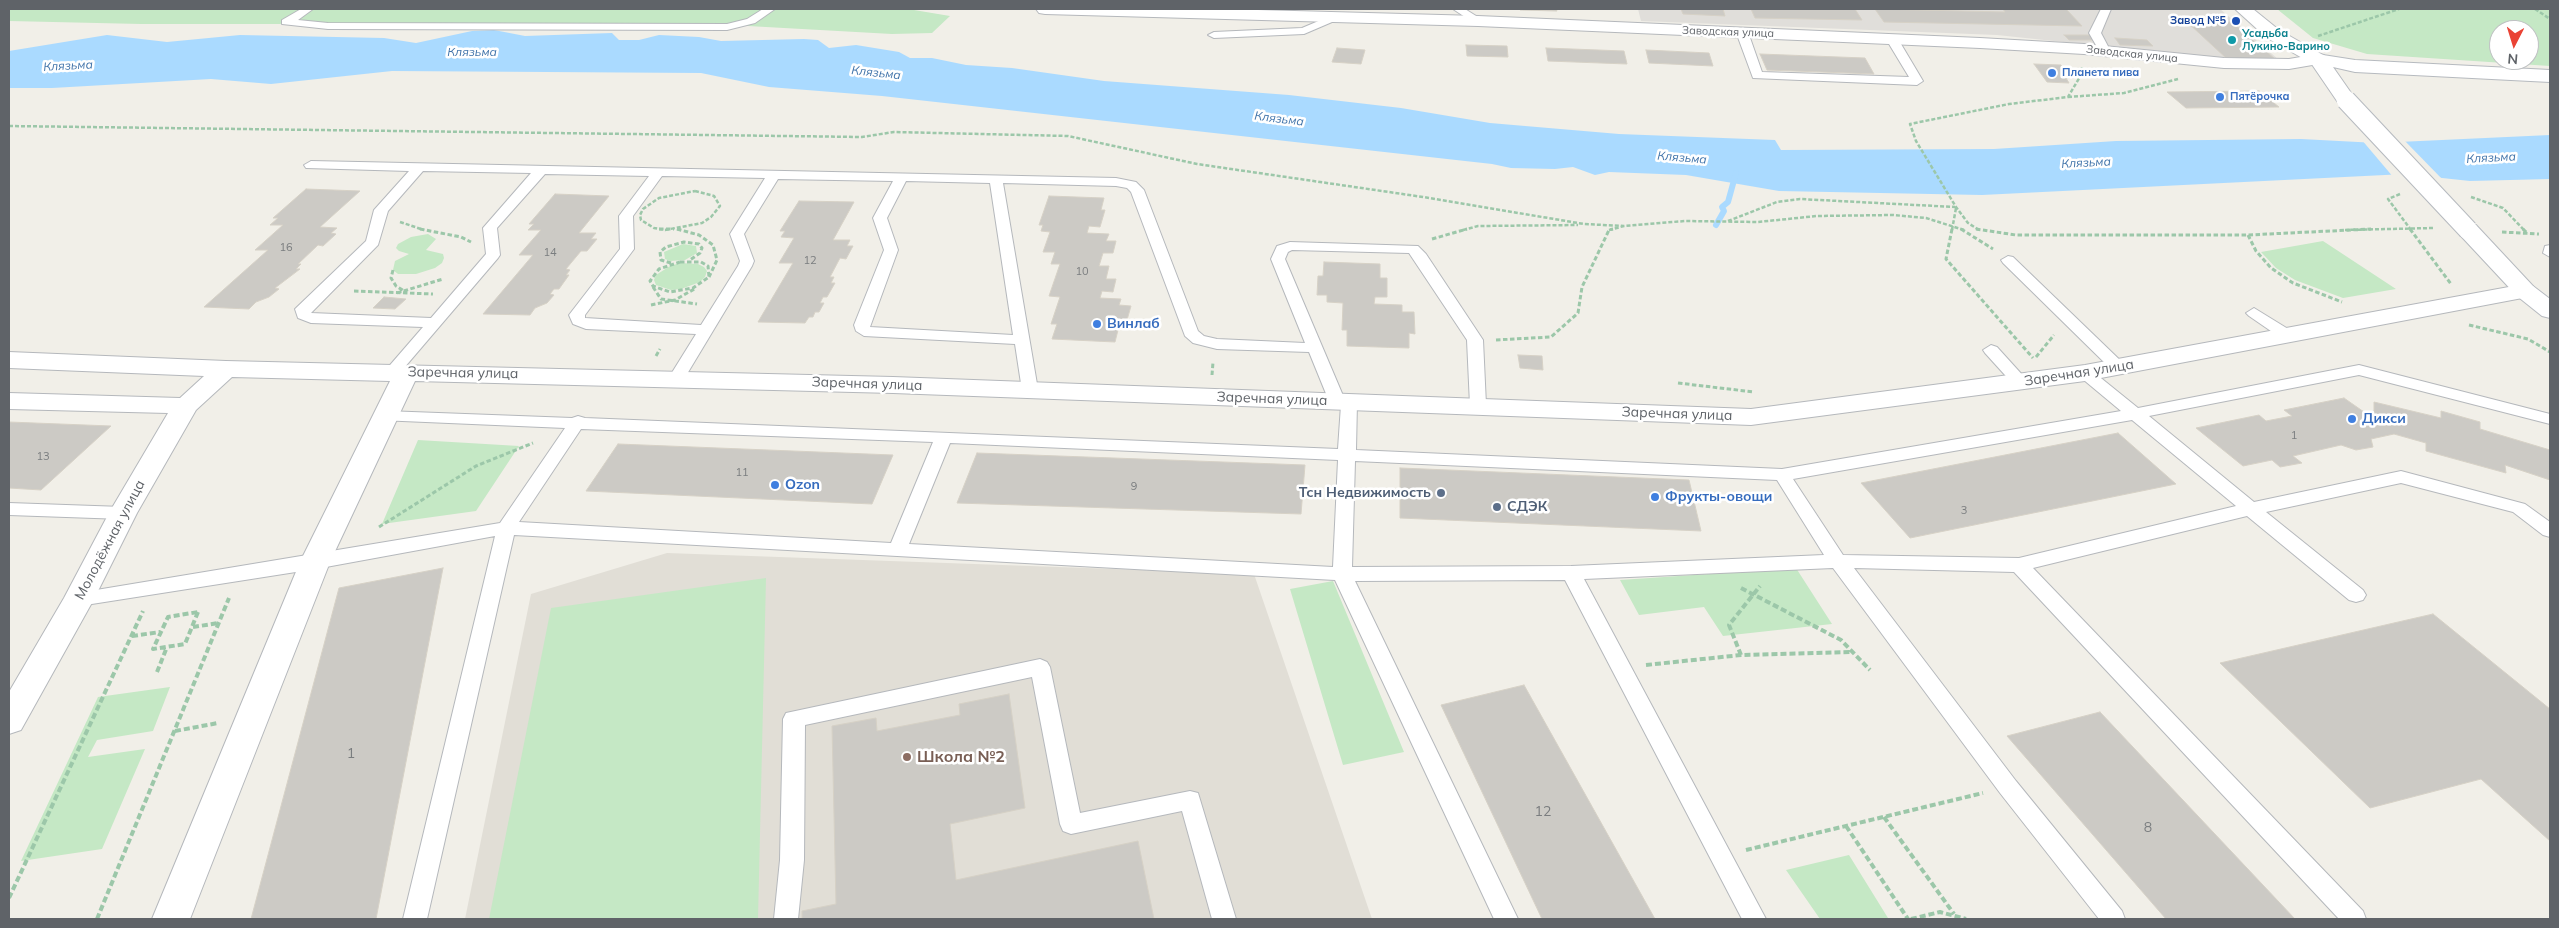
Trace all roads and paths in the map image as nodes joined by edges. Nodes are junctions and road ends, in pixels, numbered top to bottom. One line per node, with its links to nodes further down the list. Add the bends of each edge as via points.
1 (308, 9): 2 (lane, via 286,22 328,26 727,27 751,21)
2 (770, 9)
3 (1045, 9): 9 (street, Заводская улица)
4 (1458, 9): 11 (lane)
5 (2106, 9): 17 (lane, via 2095,34)
6 (2243, 9): 18 (street, via 2273,34)
7 (2399, 9): 14 (path)
8 (2536, 9): 10 (path)
9 (1335, 17): 11 (street, Заводская улица); 13 (lane, via 1304,31)
10 (2550, 19)
11 (1478, 21): 12 (street, Заводская улица)
12 (1742, 32): 15 (street, Заводская улица); 15 (lane, via 1757,75 1916,82)
13 (1214, 35)
14 (2313, 38)
15 (1892, 39): 16 (street, Заводская улица)
16 (2084, 49): 17 (street, Заводская улица); 21 (path, via 2081,75)
17 (2105, 52): 18 (street, Заводская улица, via 2224,63 2289,64)
18 (2318, 58): 19 (street, via 2355,66); 52 (street, bridge, via 2346,100)
19 (2550, 76)
20 (2187, 77): 21 (path, via 2124,93)
21 (2068, 97): 30 (path, via 2009,104 1910,124 1916,141)
22 (9, 126): 33 (path, via 1068,136 1197,164 1584,224)
23 (310, 165): 24 (lane)
24 (420, 167): 25 (lane); 50 (lane, via 381,210 373,242)
25 (542, 169): 26 (lane); 54 (lane, via 493,223 490,228 493,255)
26 (659, 172): 27 (lane); 64 (lane, via 626,216 627,249 577,315 578,321)
27 (774, 174): 28 (lane); 56 (lane, via 737,234 748,261)
28 (902, 176): 29 (lane); 66 (lane, via 880,218 891,250 862,325 864,331)
29 (996, 179): 66 (lane); 68 (lane, via 1131,185 1137,190 1191,333 1199,340 1217,344)
30 (1956, 207): 32 (path, via 1800,198 1777,202); 34 (path); 37 (path, via 1977,230 2001,234)
31 (398, 220): 38 (path)
32 (1728, 221): 33 (path); 34 (path, via 1893,215 1926,218)
33 (1624, 226): 39 (path, via 1478,226); 67 (path, via 1609,230 1582,287 1578,312 1551,337)
34 (1952, 226): 42 (path, via 1964,230); 61 (path, via 1946,259 2034,359)
35 (2411, 227): 37 (path)
36 (678, 229): 36 (path, via 711,218 720,206 718,200 705,193 683,192 659,198 643,209 641,220 646,225 665,230); 47 (path, via 699,235 713,245 717,260)
37 (2248, 235): 60 (path, via 2256,251 2271,268 2293,283)
38 (472, 243)
39 (1403, 248): 67 (lane, via 1413,249 1419,254); 68 (lane, via 1302,244 1282,249 1278,259)
40 (2550, 249): 41 (lane)
41 (2550, 253)
42 (2008, 260): 61 (lane)
43 (688, 261): 44 (path); 44 (path, via 700,253 702,248 699,244 684,242 660,252 661,260); 47 (path, via 708,266)
44 (674, 263): 49 (path, via 652,275 650,281)
45 (394, 270): 51 (path, via 391,278)
46 (451, 276): 51 (path)
47 (708, 277): 48 (path)
48 (702, 283): 49 (path, via 681,291 665,291); 55 (path, via 689,293)
49 (653, 286): 55 (path, via 655,293)
50 (324, 290): 53 (path); 62 (lane, via 303,309 303,315 310,318)
51 (405, 291): 53 (path)
52 (2525, 292): 58 (street); 60 (street, Заречная улица)
53 (397, 293): 54 (path)
54 (459, 296): 62 (lane)
55 (669, 301): 56 (path); 57 (path)
56 (722, 305): 64 (lane)
57 (647, 306)
58 (2550, 312)
59 (2254, 313): 65 (lane)
60 (2386, 316): 65 (street, Заречная улица)
61 (2067, 318): 73 (lane)
62 (435, 323): 75 (lane)
63 (2471, 325): 70 (path, via 2528,339)
64 (706, 330): 78 (lane)
65 (2287, 335): 73 (street, Заречная улица)
66 (1022, 340): 80 (lane)
67 (1475, 340): 83 (lane)
68 (1315, 348): 82 (lane)
69 (1991, 350): 79 (lane)
70 (2550, 352)
71 (9, 360): 74 (street, Заречная улица)
72 (1214, 362): 77 (path)
73 (2118, 367): 76 (street, Заречная улица)
74 (226, 368): 75 (street, Заречная улица); 84 (street, Молодёжная улица)
75 (399, 372): 78 (street, Заречная улица); 86 (street)
76 (2085, 373): 79 (street, Заречная улица); 85 (lane)
77 (1212, 376)
78 (676, 379): 80 (street, Заречная улица)
79 (2020, 382): 83 (street, Заречная улица, via 1751,417)
80 (1030, 390): 82 (street, Заречная улица)
81 (9, 401): 84 (street)
82 (1343, 402): 83 (street, Заречная улица); 91 (lane)
83 (1478, 405)
84 (186, 406): 95 (street, Молодёжная улица)
85 (2135, 414): 87 (lane, via 2359,370); 92 (lane); 94 (lane)
86 (385, 416): 88 (lane); 101 (street)
87 (2550, 419)
88 (578, 421): 89 (lane); 96 (lane)
89 (944, 437): 91 (lane); 99 (lane)
90 (538, 441): 97 (path, via 476,466)
91 (1346, 455): 92 (lane); 107 (lane)
92 (1782, 475): 100 (lane)
93 (9, 509): 95 (lane)
94 (2250, 509): 98 (lane, via 2401,477 2519,508); 103 (lane); 109 (lane)
95 (123, 513): 110 (street, Молодёжная улица)
96 (506, 528): 99 (lane); 101 (lane); 133 (lane)
97 (375, 530)
98 (2550, 530)
99 (897, 551): 107 (lane)
100 (1838, 561): 102 (lane); 103 (lane); 125 (lane)
101 (315, 562): 106 (lane); 122 (street)
102 (1778, 564): 104 (lane); 108 (path)
103 (2019, 565): 141 (lane)
104 (1701, 567): 105 (lane); 108 (path)
105 (1571, 573): 107 (lane); 119 (lane)
106 (239, 574): 110 (lane); 112 (path)
107 (1342, 574): 136 (lane)
108 (1754, 594): 117 (path, via 1841,640); 118 (path, via 1729,624)
109 (2356, 595)
110 (79, 599): 123 (street, Молодёжная улица)
111 (145, 606): 115 (path)
112 (220, 622): 113 (path); 124 (path)
113 (193, 626): 114 (path, via 198,612 168,617); 116 (path, via 185,644)
114 (161, 632): 115 (path); 116 (path, via 153,649)
115 (131, 636): 129 (path)
116 (167, 647): 121 (path)
117 (1853, 652): 118 (path); 120 (path)
118 (1741, 655): 119 (path)
119 (1621, 667): 128 (lane)
120 (1870, 670)
121 (157, 672)
122 (252, 717): 124 (path); 132 (street)
123 (9, 722)
124 (175, 731): 131 (path)
125 (2008, 787): 126 (path); 140 (lane)
126 (1884, 816): 127 (path); 130 (path)
127 (1846, 826): 128 (path); 138 (path)
128 (1720, 856): 137 (lane)
129 (9, 898)
130 (1954, 914): 138 (path, via 1940,912); 139 (path)
131 (97, 919)
132 (171, 919)
133 (415, 919)
134 (786, 919): 135 (lane, via 792,860 794,719 1040,667 1071,824 1190,800)
135 (1224, 919)
136 (1506, 919)
137 (1754, 919)
138 (1910, 919)
139 (1966, 919)
140 (2113, 919)
141 (2354, 919)

